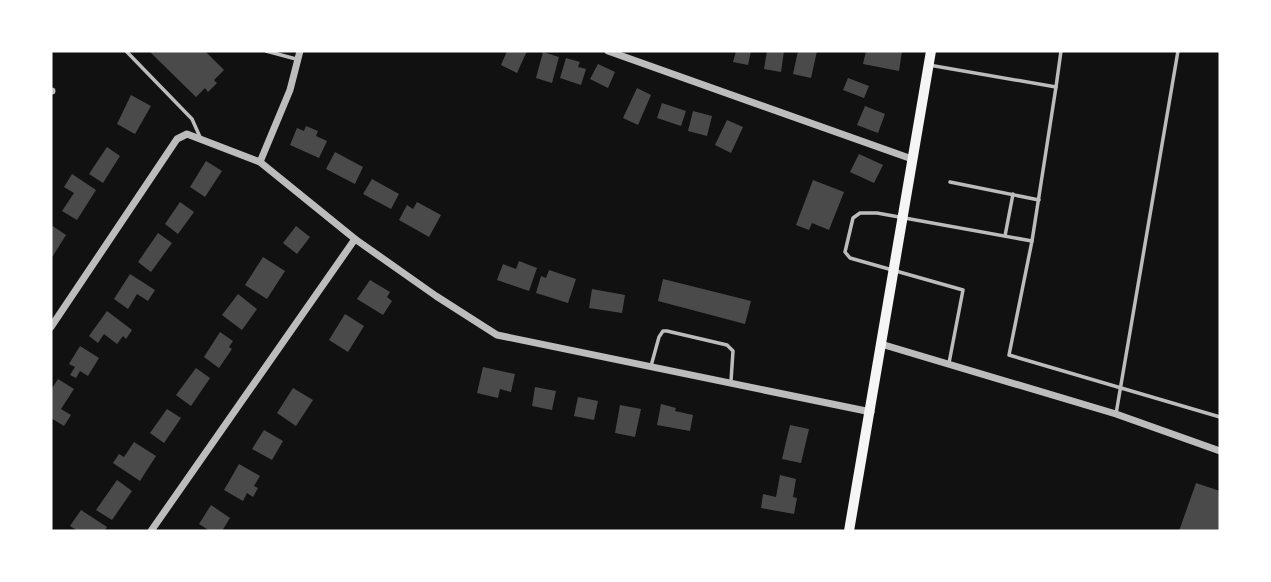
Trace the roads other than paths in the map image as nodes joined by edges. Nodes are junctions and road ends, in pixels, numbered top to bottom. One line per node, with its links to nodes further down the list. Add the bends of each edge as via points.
1 (126, 51): 11 (lane, via 192,119)
2 (266, 51): 8 (lane)
3 (300, 51): 8 (street)
4 (608, 51): 12 (street)
5 (931, 51): 9 (main road)
6 (1061, 51): 10 (lane)
7 (1178, 51): 27 (lane)
8 (298, 60): 13 (street)
9 (929, 65): 10 (lane); 12 (main road)
10 (1056, 87): 16 (lane)
11 (200, 137): 13 (street); 22 (street, via 187,134 177,139)
12 (912, 159): 17 (main road)
13 (260, 162): 19 (street)
14 (950, 182): 15 (lane)
15 (1013, 194): 16 (lane); 18 (lane)
16 (1038, 200): 20 (lane)
17 (902, 218): 18 (lane); 21 (main road); 21 (lane, via 860,213 853,218 845,252 850,258)
18 (1005, 236): 20 (lane)
19 (355, 239): 25 (street, via 496,335); 33 (street)
20 (1032, 241): 27 (lane, via 1009,355)
21 (894, 270): 23 (main road); 24 (lane, via 963,290)
22 (51, 327)
23 (881, 344): 24 (street); 28 (main road)
24 (949, 363): 29 (street)
25 (651, 366): 26 (street); 26 (lane, via 659,337 667,331 727,345 733,351)
26 (731, 383): 28 (street)
27 (1121, 388): 29 (lane); 30 (lane)
28 (871, 412): 32 (main road)
29 (1116, 414): 31 (street)
30 (1220, 418)
31 (1220, 451)
32 (852, 530)
33 (151, 531)

